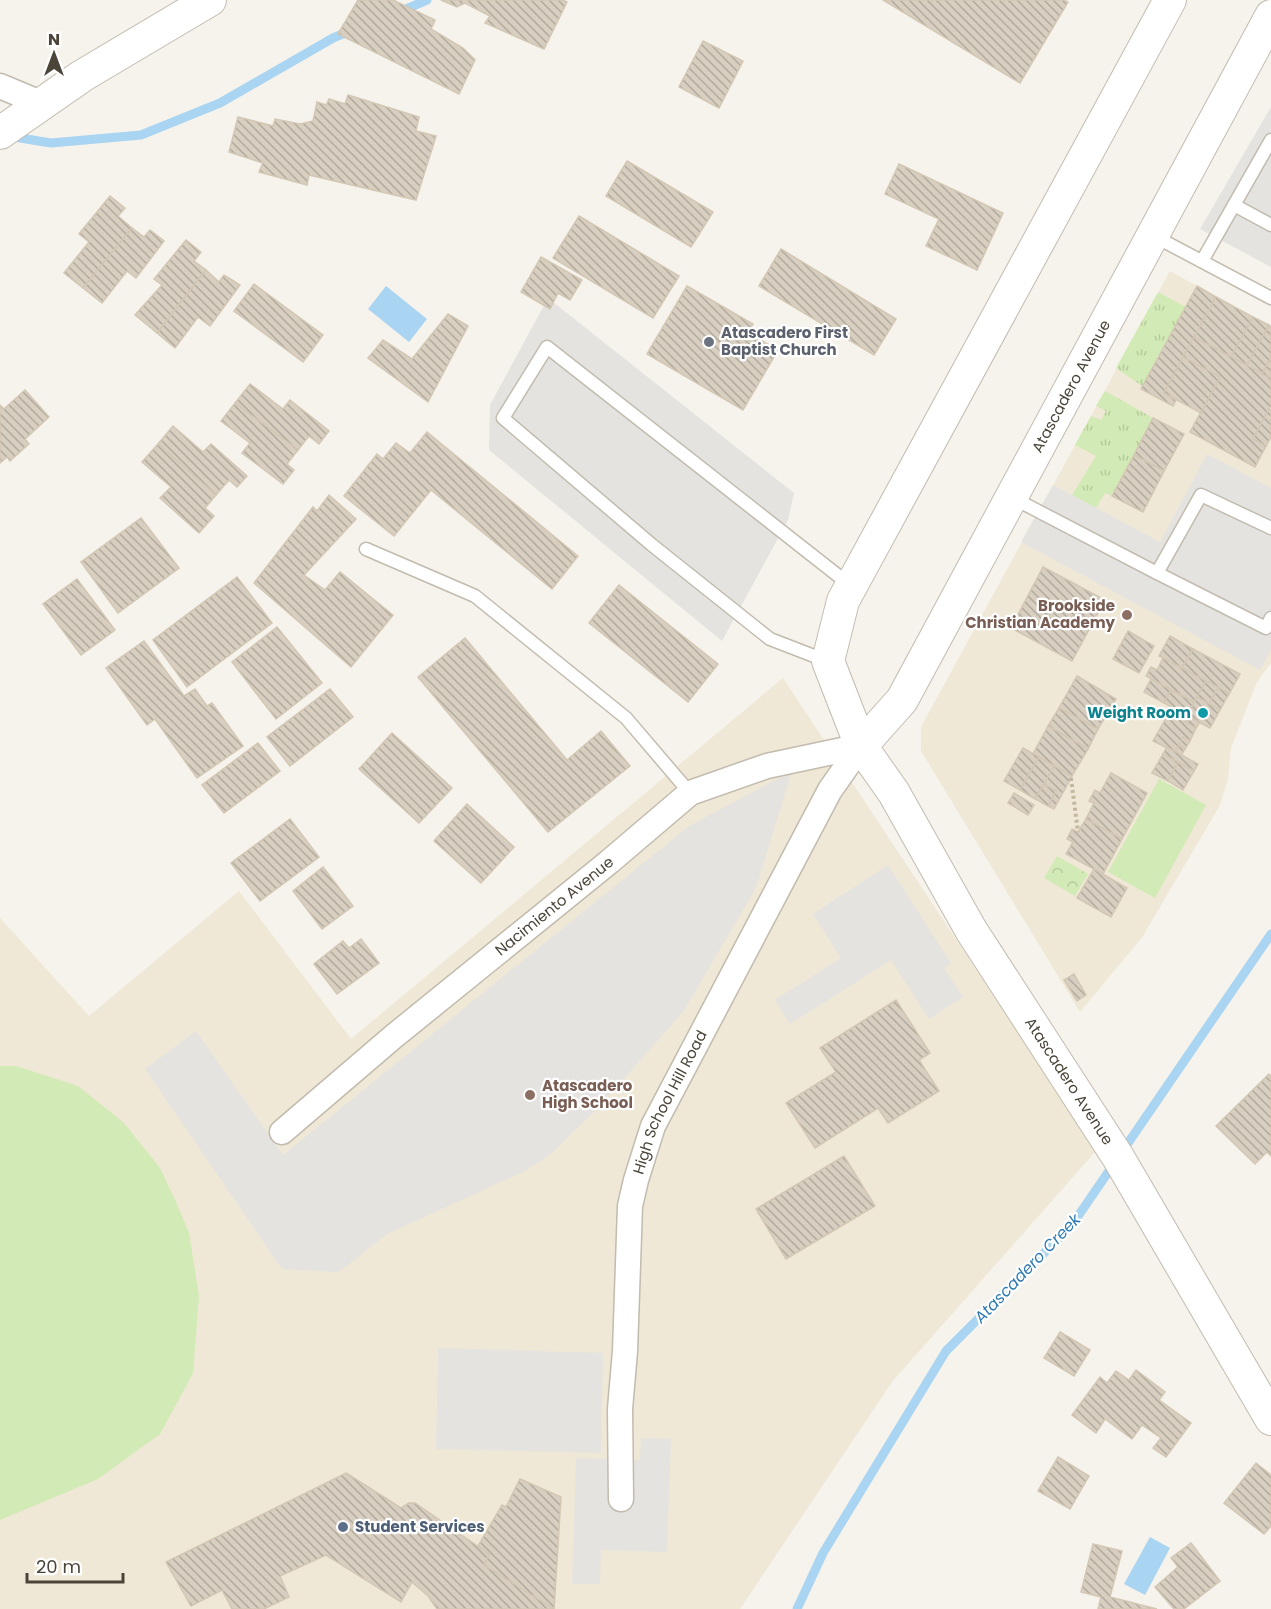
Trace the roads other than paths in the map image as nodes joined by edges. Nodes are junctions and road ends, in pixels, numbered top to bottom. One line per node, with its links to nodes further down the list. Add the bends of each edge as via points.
1 (210, 0): 5 (street, via 81,76)
2 (1170, 0): 17 (street)
3 (1271, 16): 10 (street, Atascadero Avenue)
4 (0, 86): 5 (street)
5 (43, 104): 6 (street)
6 (0, 133)
7 (1271, 140): 8 (lane)
8 (1234, 205): 9 (lane); 11 (lane)
9 (1271, 225)
10 (1153, 235): 11 (lane); 13 (street, Atascadero Avenue)
11 (1202, 261): 12 (lane)
12 (1271, 298)
13 (1011, 497): 16 (lane); 20 (street, Atascadero Avenue, via 902,700)
14 (1271, 528): 16 (lane, via 1201,495)
15 (366, 549): 21 (lane, via 475,596 626,718)
16 (1157, 573): 18 (lane, via 1266,628)
17 (851, 586): 19 (street, via 843,601); 19 (lane, via 547,347 503,418 770,639)
18 (1271, 618)
19 (828, 661): 20 (street, Atascadero Avenue)
20 (861, 746): 21 (street, Nacimiento Avenue, via 767,766); 23 (street, Atascadero Avenue, via 894,793 971,930 1112,1148); 24 (street, High School Hill Road, via 830,790 653,1126 630,1206 620,1409)
21 (690, 793): 22 (street, Nacimiento Avenue)
22 (282, 1132)
23 (1271, 1419)
24 (621, 1499)

